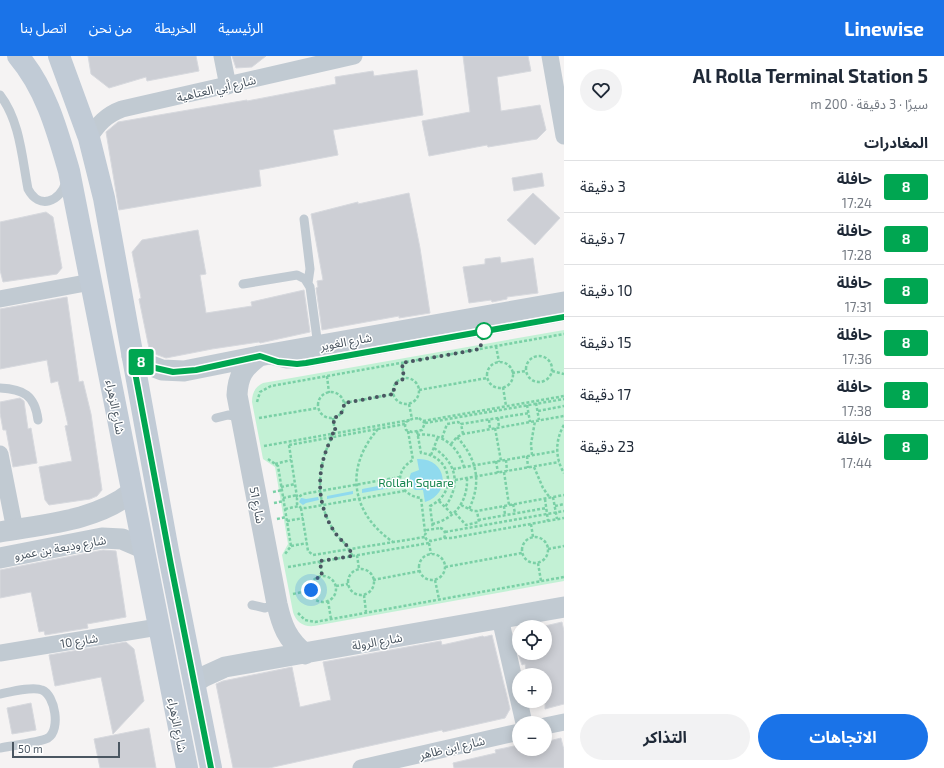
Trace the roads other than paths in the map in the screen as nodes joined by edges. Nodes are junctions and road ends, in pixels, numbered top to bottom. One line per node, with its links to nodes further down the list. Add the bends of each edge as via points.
1 (18, 56): 13 (main road, شارع الزهراء, via 34,76 46,101)
2 (59, 56): 8 (main road, شارع الزهراء)
3 (71, 56): 8 (main road)
4 (222, 56): 7 (street)
5 (550, 56): 10 (street)
6 (349, 57): 7 (street, شارع أبي العتاهية)
7 (228, 86): 12 (street, شارع أبي العتاهية, via 122,109 103,119)
8 (73, 90): 12 (main road, شارع الزهراء)
9 (0, 95): 13 (lane, via 15,127 30,194 45,202 56,199 63,190)
10 (562, 108): 11 (street)
11 (564, 136)
12 (89, 138): 24 (main road, شارع الزهراء, via 104,198)
13 (69, 171): 15 (main road, شارع الزهراء)
14 (304, 219): 16 (lane, via 310,270)
15 (91, 282): 18 (street); 31 (main road, شارع الزهراء)
16 (308, 283): 17 (lane, via 297,275); 22 (lane)
17 (244, 284)
18 (0, 299)
19 (564, 302): 20 (street, شارع الغوير)
20 (529, 316): 21 (lane); 23 (street, شارع الغوير)
21 (564, 317)
22 (318, 346): 23 (street, شارع الغوير); 25 (street, شارع الغوير)
23 (360, 346): 25 (lane, via 297,364 278,362)
24 (132, 356): 25 (street, شارع الغوير, via 151,367 173,372); 36 (main road, شارع الزهراء)
25 (260, 356): 27 (street, شارع 51, via 249,364 238,384 237,395)
26 (0, 388): 29 (lane, via 11,388 31,399 37,409)
27 (253, 416): 28 (lane, via 228,415); 38 (street, شارع 51)
28 (216, 418)
29 (38, 420)
30 (0, 454): 33 (street)
31 (131, 486): 32 (street, شارع وديعة بن عمرو, via 115,504 95,513); 35 (main road, شارع الزهراء); 36 (main road, via 138,480 145,486 156,529)
32 (51, 523): 33 (street, شارع وديعة بن عمرو); 34 (street, via 51,530 43,539)
33 (7, 531)
34 (0, 548)
35 (143, 548): 37 (street, شارع وديعة بن عمرو, via 122,539 102,538); 42 (main road, شارع الزهراء)
36 (168, 551): 45 (main road, شارع الزهراء)
37 (0, 558)
38 (290, 601): 39 (lane, via 265,608); 44 (street, شارع 51, via 282,622 288,637)
39 (252, 605)
40 (564, 607): 41 (street, شارع الرولة)
41 (500, 618): 44 (street, شارع الرولة); 47 (street)
42 (158, 627): 43 (street, شارع 10); 53 (main road, شارع الزهراء)
43 (0, 653)
44 (306, 654): 45 (street, شارع الرولة, via 224,667)
45 (194, 683): 54 (main road, شارع الزهراء)
46 (0, 694): 51 (lane, via 43,690 52,699 56,723 54,732 44,740)
47 (522, 716)
48 (564, 722): 49 (street)
49 (552, 725)
50 (512, 734): 52 (street, شارع ابن ظاهر)
51 (0, 748)
52 (380, 766): 55 (street, شارع ابن ظاهر)
53 (187, 768)
54 (211, 768)
55 (361, 768)

